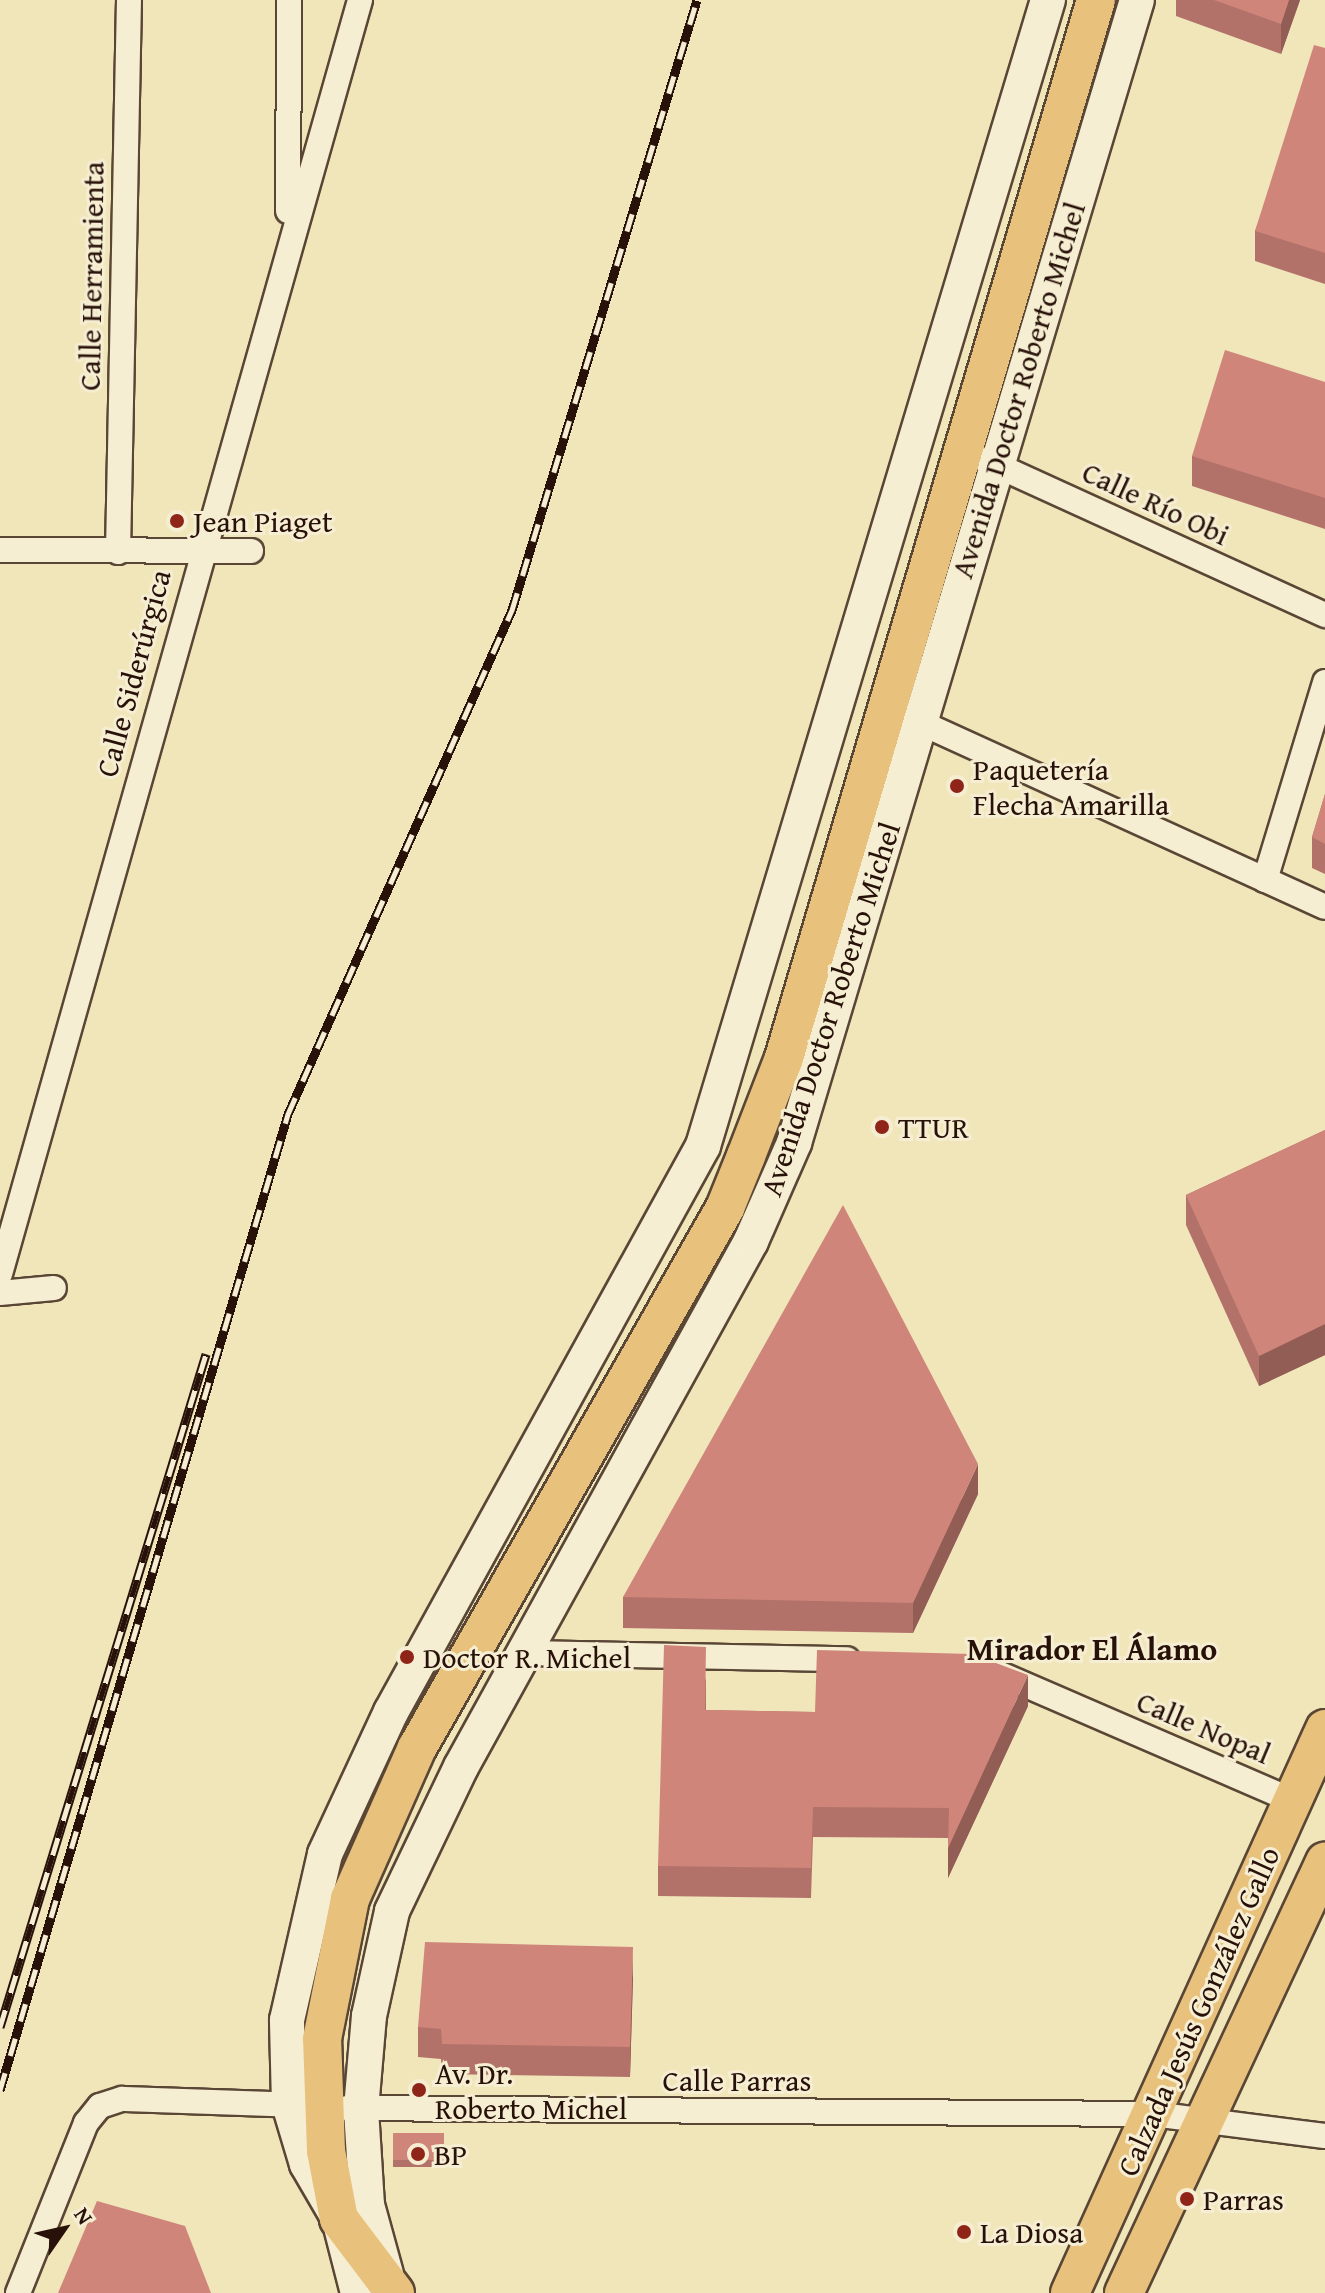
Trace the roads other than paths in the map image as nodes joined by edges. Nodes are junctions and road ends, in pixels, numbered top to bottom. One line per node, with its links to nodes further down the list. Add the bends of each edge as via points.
1 (129, 0): 11 (street, Calle Herramienta)
2 (289, 0): 7 (street)
3 (360, 0): 7 (street, Calle Siderúrgica)
4 (1048, 0): 28 (main road, Avenida Doctor Roberto Michel, via 703,1146 346,1806 298,1962 287,2020)
5 (1096, 0): 8 (main road, Avenida Doctor Roberto Michel)
6 (1137, 0): 8 (main road, Avenida Doctor Roberto Michel)
7 (288, 237): 12 (street, Calle Siderúrgica)
8 (977, 456): 13 (street, Calle Río Obi); 15 (main road, Avenida Doctor Roberto Michel); 16 (main road, Avenida Doctor Roberto Michel)
9 (0, 550): 11 (street)
10 (251, 551): 12 (street)
11 (118, 552): 12 (street)
12 (199, 555): 19 (street, Calle Siderúrgica)
13 (1325, 615)
14 (1325, 682): 17 (street)
15 (885, 706): 16 (street); 28 (main road, Avenida Doctor Roberto Michel, via 784,1058 725,1208 377,1828 333,1965)
16 (921, 723): 17 (street); 22 (main road, Avenida Doctor Roberto Michel, via 775,1190)
17 (1265, 880): 18 (street)
18 (1325, 907)
19 (0, 1274)
20 (54, 1288): 21 (street)
21 (0, 1293)
22 (526, 1653): 23 (street); 29 (main road, Avenida Doctor Roberto Michel, via 392,1911 369,2016)
23 (872, 1660)
24 (977, 1665): 26 (street, Calle Nopal)
25 (1325, 1729): 26 (main road, Calzada Jesús González Gallo)
26 (1291, 1800): 30 (main road, Calzada Jesús González Gallo)
27 (1325, 1862): 31 (main road, Calzada Jesús González Gallo)
28 (306, 2105): 29 (street, Calle Parras); 33 (main road, Avenida Doctor Roberto Michel, via 339,2219); 34 (street, Calle Parras, via 122,2099 100,2106 86,2123)
29 (361, 2109): 30 (street, Calle Parras); 33 (main road, Avenida Doctor Roberto Michel, via 367,2205)
30 (1153, 2114): 31 (street, Calle Parras); 35 (main road, Calzada Jesús González Gallo)
31 (1205, 2122): 32 (street, Calle Parras); 36 (main road, Calzada Jesús González Gallo)
32 (1325, 2136)
33 (382, 2292)
34 (18, 2293)
35 (1070, 2293)
36 (1124, 2293)

